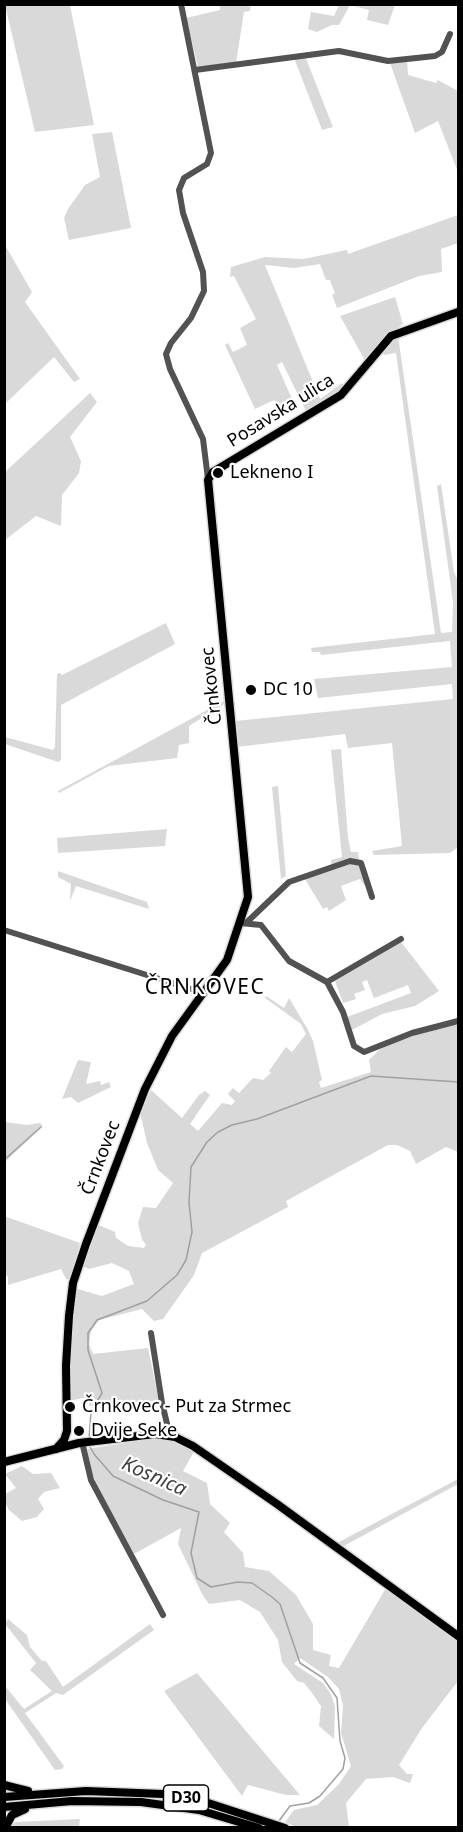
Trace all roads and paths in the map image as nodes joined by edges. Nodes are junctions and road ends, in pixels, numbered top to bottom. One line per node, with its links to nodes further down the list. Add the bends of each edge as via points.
1 (181, 4): 3 (street)
2 (450, 34): 3 (street, via 442,52 430,57 388,61 339,51)
3 (195, 70): 5 (street, via 211,153 207,164 184,178 179,190 203,272 204,291 197,309 166,354 202,439)
4 (459, 312): 5 (main road, Posavska ulica, via 391,336 341,395 213,472)
5 (208, 480): 7 (main road, Črnkovec, via 248,885)
6 (372, 897): 7 (street, via 361,863 350,861 289,882)
7 (243, 923): 10 (street, via 261,925 289,961); 11 (main road, Črnkovec, via 227,960)
8 (4, 930): 11 (street)
9 (401, 939): 10 (street)
10 (327, 982): 12 (street, via 343,1012 354,1046 364,1052 412,1033)
11 (204, 993): 14 (main road, Črnkovec, via 172,1036 145,1089 80,1262 68,1335)
12 (459, 1021)
13 (151, 1334): 15 (street)
14 (68, 1428): 16 (main road); 17 (main road, Črnkovec, via 66,1438)
15 (170, 1436): 16 (main road, via 155,1434); 20 (main road, via 218,1464)
16 (86, 1442): 17 (main road); 19 (street, via 91,1480)
17 (56, 1449): 18 (main road)
18 (4, 1462)
19 (163, 1615)
20 (459, 1636)
21 (4, 1785): 22 (main road, via 19,1791)
22 (49, 1793): 23 (main road, D30); 28 (main road, D30, via 163,1794 199,1800)
23 (4, 1797)
24 (47, 1803): 25 (main road, D30); 26 (main road, via 15,1812); 27 (main road, D30, via 151,1803 199,1810)
25 (4, 1807)
26 (5, 1827)
27 (259, 1827)
28 (285, 1827)

